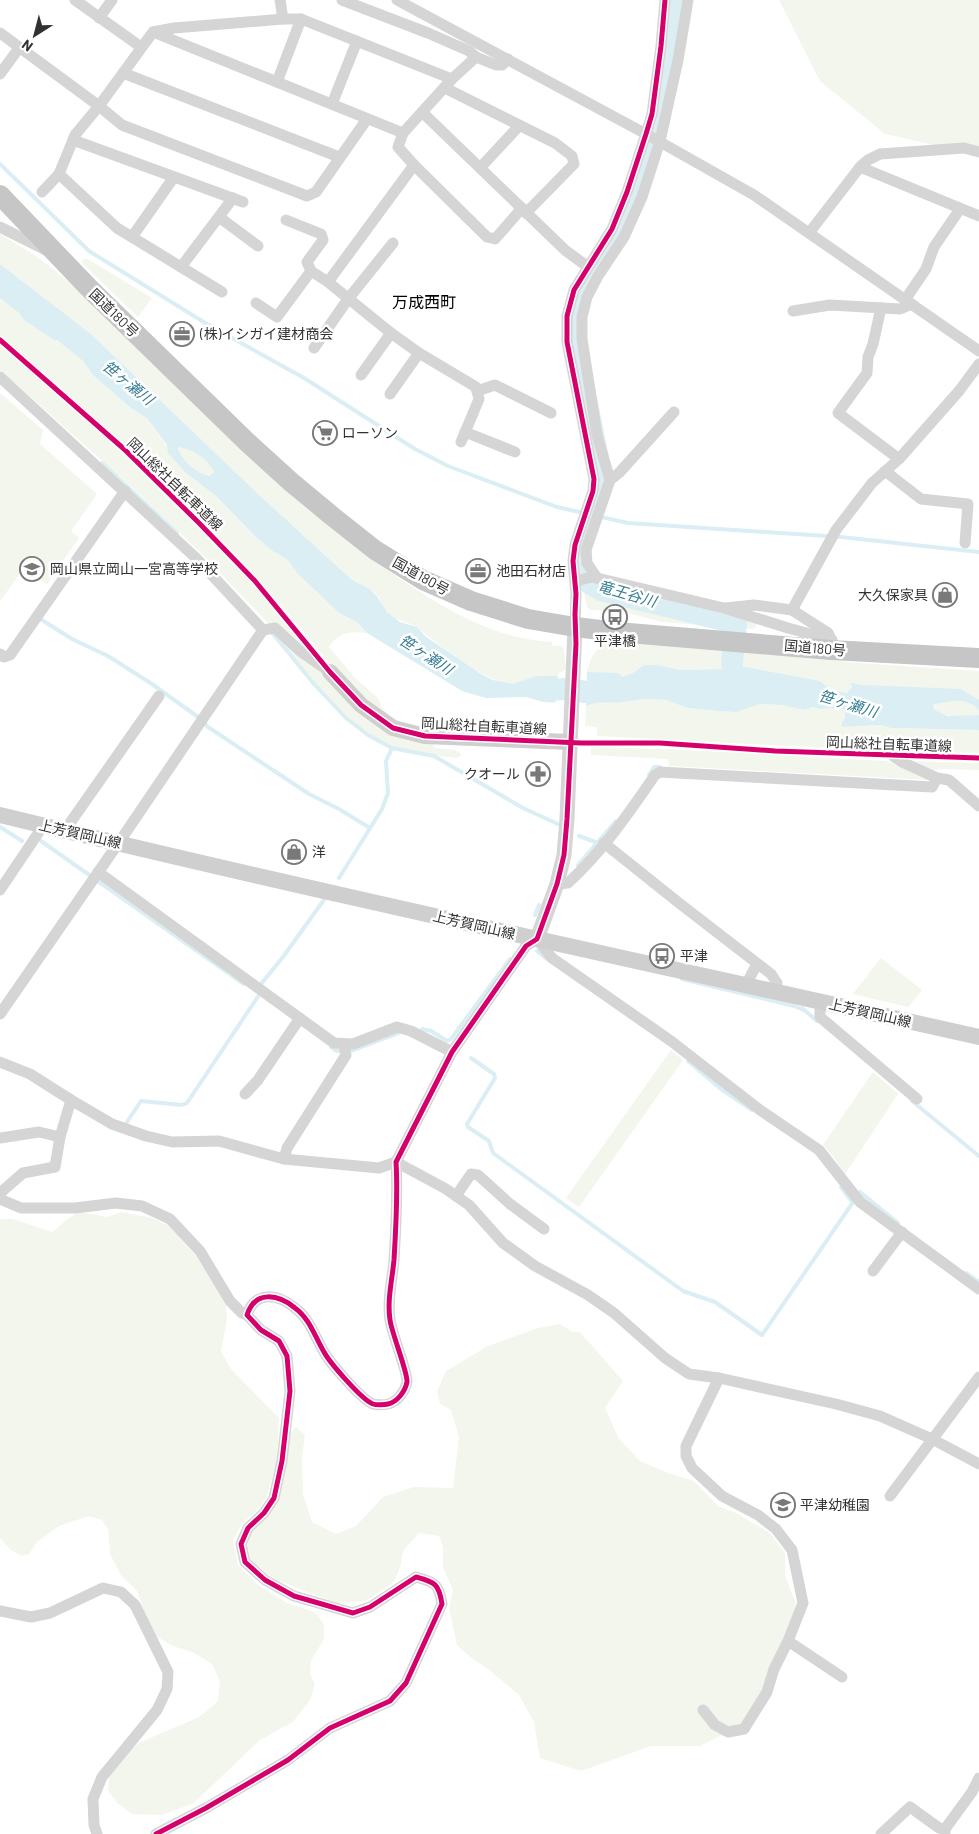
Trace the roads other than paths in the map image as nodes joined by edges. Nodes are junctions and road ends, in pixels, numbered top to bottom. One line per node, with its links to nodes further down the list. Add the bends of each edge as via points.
1 (75, 0): 8 (street)
2 (112, 0): 8 (street)
3 (280, 0): 9 (street)
4 (342, 0): 16 (street, via 428,33)
5 (397, 0): 17 (street)
6 (665, 0): 28 (street)
7 (688, 0): 28 (street, via 678,60)
8 (99, 18): 14 (street)
9 (283, 19): 10 (street); 11 (street)
10 (301, 19): 13 (street); 20 (street)
11 (153, 32): 14 (street); 20 (street)
12 (0, 33): 15 (street)
13 (358, 41): 21 (street); 22 (street)
14 (141, 47): 18 (street)
15 (19, 48): 19 (street); 23 (street)
16 (476, 57): 17 (street, via 496,65 502,65); 21 (street)
17 (508, 59): 28 (street)
18 (123, 73): 23 (street); 31 (street)
19 (0, 74)
20 (277, 82): 22 (street)
21 (449, 83): 24 (street); 26 (street)
22 (332, 104): 25 (street)
23 (99, 106): 29 (street); 31 (street, via 122,125 306,196 316,192)
24 (422, 112): 27 (street); 34 (street)
25 (367, 119): 27 (street); 31 (street)
26 (519, 126): 34 (street); 40 (street, via 555,143 572,156 574,164)
27 (403, 133): 32 (street, via 398,147)
28 (653, 138): 45 (street, via 754,195); 51 (street, via 616,220); 74 (street, via 642,197 624,236 591,290 582,317 582,338 597,435)
29 (73, 140): 35 (street); 36 (street)
30 (979, 152): 33 (street, via 964,148 880,154)
31 (339, 157)
32 (414, 165): 40 (street, via 487,237 495,239); 53 (street)
33 (860, 167): 39 (street); 45 (street)
34 (480, 168): 40 (street)
35 (59, 174): 37 (street); 46 (street, via 117,228)
36 (174, 177): 41 (street, via 238,200); 46 (street)
37 (42, 192)
38 (0, 195): 49 (highway, 国道180号)
39 (960, 209): 42 (street); 56 (street, via 934,247)
40 (524, 210): 51 (street, via 565,250)
41 (219, 216): 48 (street); 50 (street)
42 (979, 216)
43 (286, 220): 52 (street, via 321,234 323,240 307,262)
44 (0, 227): 49 (street)
45 (809, 232): 56 (street)
46 (132, 237): 50 (street)
47 (393, 243): 55 (street)
48 (258, 246)
49 (58, 256): 83 (highway, 国道180号, via 246,442 375,550 423,580 472,601 528,619)
50 (181, 267): 54 (street)
51 (588, 267): 76 (street, via 574,290 567,316 567,342 594,479)
52 (311, 271): 53 (street); 57 (street, via 277,317)
53 (328, 282): 55 (street)
54 (222, 292)
55 (348, 299): 60 (street); 61 (street)
56 (908, 302): 58 (street, via 900,308); 62 (street)
57 (256, 303)
58 (881, 308): 59 (street, via 830,306); 72 (street, via 867,373 838,413)
59 (793, 312)
60 (391, 333): 63 (street); 65 (street)
61 (314, 348)
62 (979, 351)
63 (419, 353): 67 (street, via 476,387); 68 (street)
64 (979, 364): 72 (street, via 959,392)
65 (361, 375)
66 (0, 377): 75 (street)
67 (477, 391): 70 (street, via 495,385); 71 (street, via 479,399 463,437)
68 (390, 394)
69 (674, 412): 74 (street)
70 (550, 413)
71 (515, 452)
72 (899, 459): 73 (street)
73 (885, 471): 78 (street, via 921,499 968,504); 82 (street, via 872,482 836,530)
74 (610, 480): 76 (street)
75 (125, 491): 84 (street); 86 (street, via 10,655 4,657)
76 (594, 507): 77 (street)
77 (588, 524): 79 (street, via 587,563); 80 (street, via 574,545 573,561)
78 (964, 543)
79 (595, 578): 80 (street); 81 (street)
80 (578, 581): 83 (street)
81 (724, 608): 82 (street, via 754,605); 85 (street)
82 (792, 610): 85 (street, via 828,633)
83 (575, 627): 85 (highway, 国道180号, via 733,642); 90 (street)
84 (268, 629): 88 (street); 97 (street)
85 (832, 645): 87 (highway, 国道180号)
86 (0, 654)
87 (979, 658)
88 (330, 672): 90 (main road, 岡山総社自転車道線, via 361,705 393,728 425,736)
89 (159, 696): 96 (street, via 70,823)
90 (571, 741): 100 (street, via 564,855)
91 (893, 756): 92 (street)
92 (936, 781): 93 (street, via 949,780); 98 (street, via 932,788 660,772)
93 (979, 806)
94 (0, 815): 95 (main road, 上芳賀岡山線)
95 (43, 826): 96 (main road, 上芳賀岡山線); 101 (street)
96 (69, 832): 97 (main road, 上芳賀岡山線)
97 (118, 843): 99 (street); 102 (main road, 上芳賀岡山線)
98 (603, 845): 100 (street, via 568,883); 103 (street, via 771,974 777,983)
99 (95, 876): 105 (street); 106 (street)
100 (557, 884): 102 (street)
101 (0, 890)
102 (537, 939): 103 (main road, 上芳賀岡山線, via 753,974); 109 (street, via 526,946); 122 (street, via 552,958 819,1150 857,1198)
103 (776, 992): 104 (main road, 上芳賀岡山線)
104 (820, 1002): 107 (main road, 上芳賀岡山線); 112 (street, via 820,1017)
105 (0, 1014)
106 (298, 1022): 108 (street); 111 (street)
107 (979, 1037)
108 (345, 1049): 109 (street, via 397,1027 411,1030); 116 (street, via 287,1148)
109 (452, 1052): 117 (street)
110 (0, 1062): 113 (street, via 30,1074)
111 (245, 1094)
112 (917, 1099)
113 (71, 1100): 114 (street); 116 (street, via 112,1124 146,1136 172,1142 219,1141)
114 (60, 1137): 115 (street, via 39,1132); 118 (street, via 55,1167 23,1172)
115 (0, 1138)
116 (284, 1159): 117 (street, via 379,1168)
117 (396, 1162): 119 (street); 125 (street, via 394,1260 388,1306 407,1381 402,1395 389,1404 374,1404 362,1397 324,1353 312,1326 296,1308 275,1297 259,1298)
118 (0, 1193)
119 (456, 1196): 121 (street, via 471,1174 478,1175); 127 (street, via 469,1205 503,1244 614,1313 665,1358 689,1374)
120 (0, 1199): 125 (street, via 21,1208 75,1208 116,1203 142,1206 170,1219 200,1251 230,1301)
121 (544, 1229)
122 (902, 1232): 123 (street); 124 (street)
123 (873, 1271)
124 (979, 1289)
125 (247, 1315): 138 (street, via 261,1330 279,1341 287,1356 290,1391 274,1498 248,1528 241,1544 245,1562 265,1580 294,1596 353,1613 370,1607 416,1577 431,1581 440,1590 442,1604 406,1683 390,1701 330,1728 288,1760)
126 (979, 1377): 128 (street)
127 (719, 1378): 128 (street, via 880,1416); 132 (street, via 686,1446 686,1456 692,1468 722,1496 758,1515 776,1529 792,1550 803,1603)
128 (932, 1439): 129 (street); 130 (street)
129 (979, 1464)
130 (890, 1496)
131 (0, 1611): 137 (street, via 31,1617 50,1613 103,1588 121,1592 135,1605 168,1672 167,1689 157,1710 102,1778 93,1799)
132 (788, 1641): 133 (street); 134 (street, via 767,1692 744,1729 728,1732 715,1725)
133 (842, 1677)
134 (703, 1710)
135 (979, 1778): 136 (street)
136 (945, 1831): 139 (street, via 910,1807)
137 (97, 1834)
138 (156, 1834)
139 (881, 1834)

